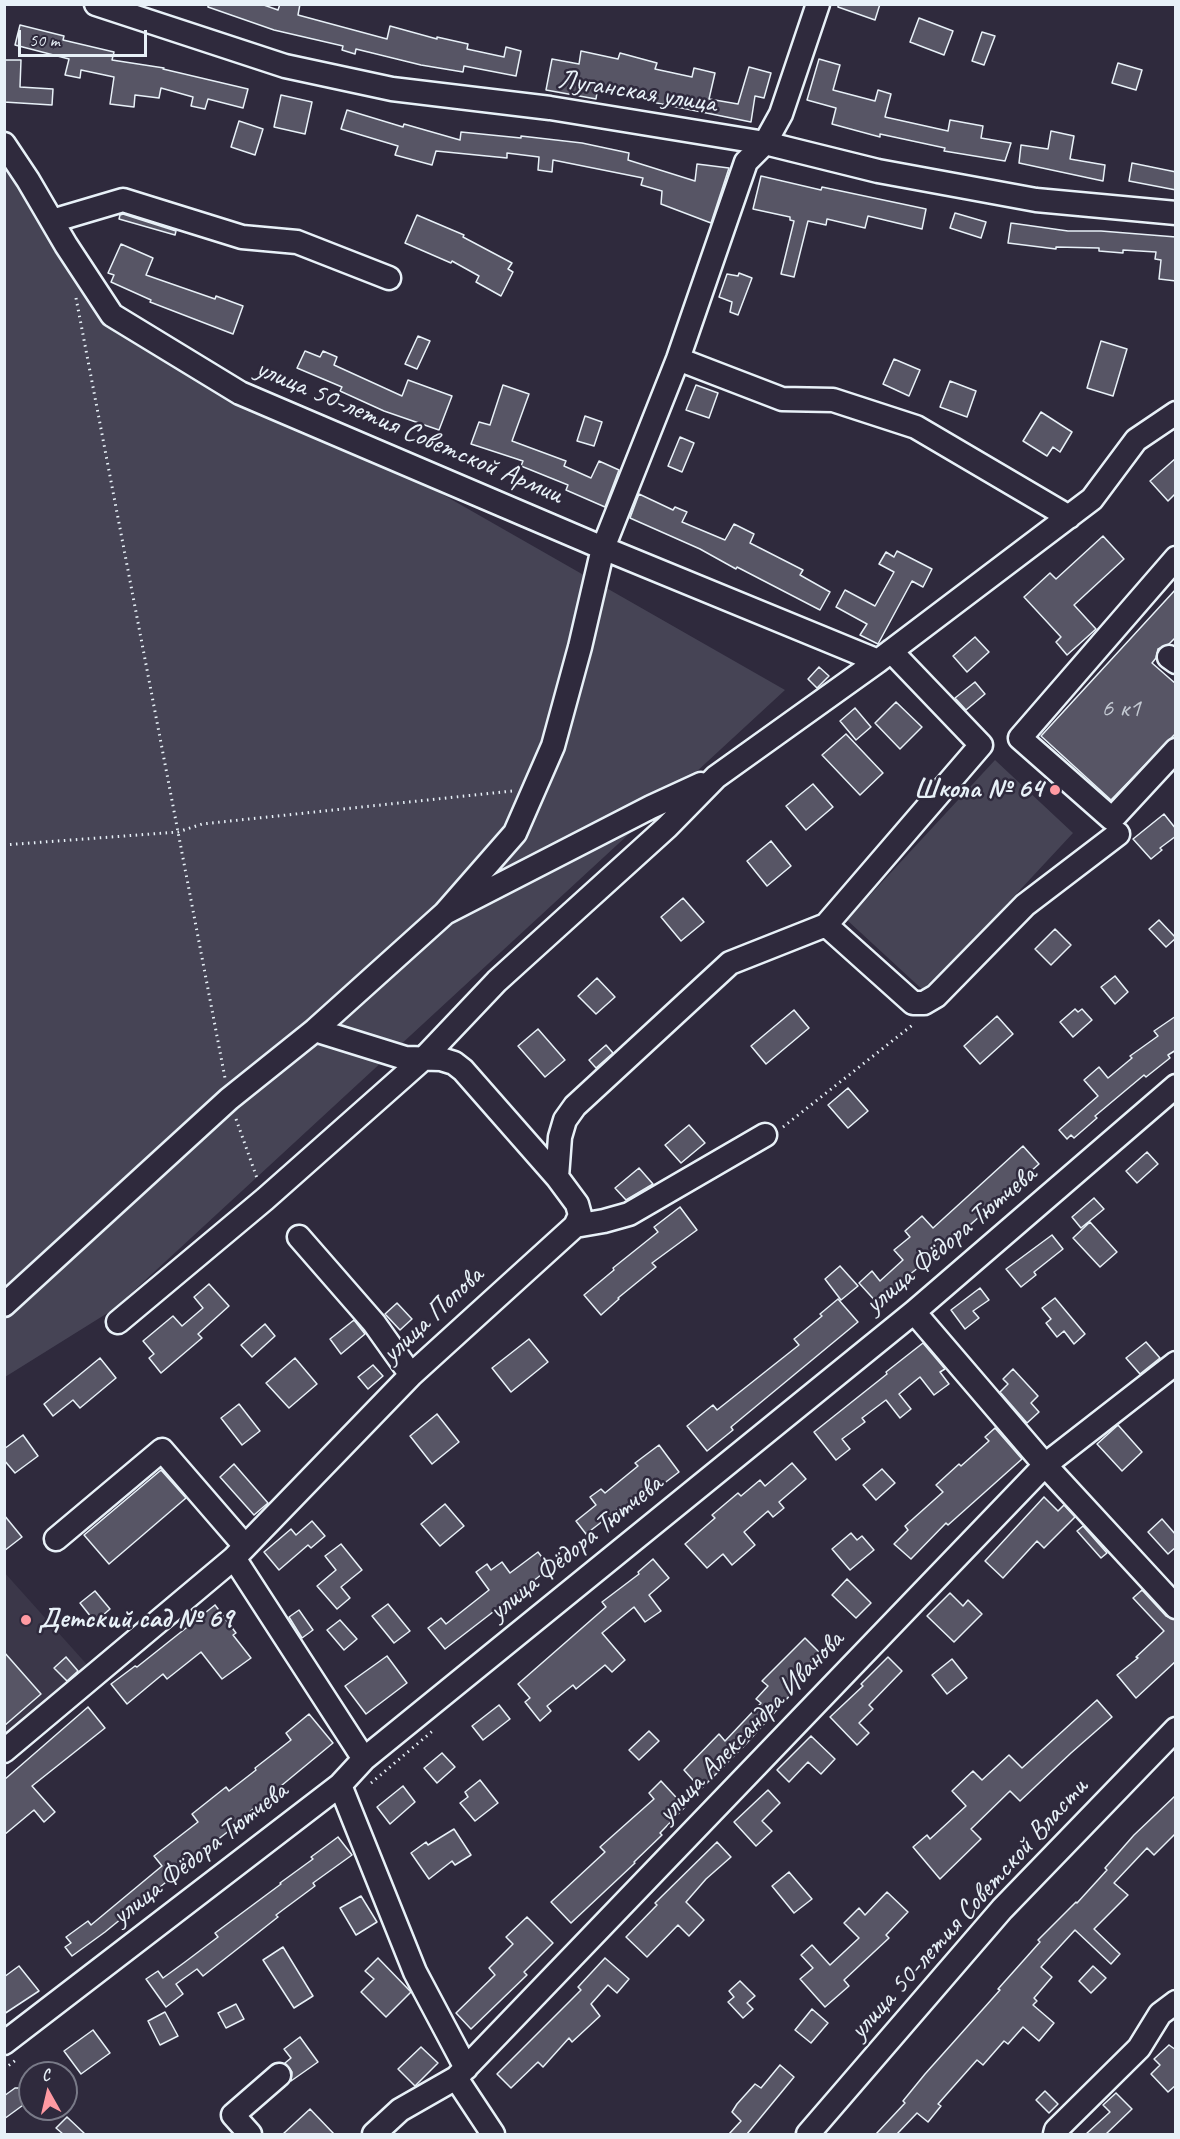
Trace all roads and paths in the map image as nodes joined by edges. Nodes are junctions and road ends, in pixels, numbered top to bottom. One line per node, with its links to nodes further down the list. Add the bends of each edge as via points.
1 (96, 4): 3 (street, Луганская улица, via 285,66 392,89 550,108)
2 (818, 4): 3 (street, via 780,114)
3 (765, 143): 5 (street, Луганская улица, via 878,171 1036,200); 9 (street, via 746,162)
4 (4, 144): 6 (street, улица 50-летия Советской Армии)
5 (1176, 213)
6 (52, 221): 7 (street, via 123,200 242,237 297,242); 12 (street, улица 50-летия Советской Армии, via 112,315 240,393)
7 (389, 278)
8 (75, 292): 20 (path)
9 (678, 359): 11 (street, via 782,399 833,400 916,427); 12 (street)
10 (1176, 413): 11 (street, via 1136,440 1092,499)
11 (1069, 516): 14 (street)
12 (603, 548): 14 (street, улица 50-летия Советской Армии); 19 (street, via 553,746)
13 (1176, 558): 15 (street)
14 (885, 656): 16 (street); 18 (street)
15 (1020, 738): 16 (street); 17 (street, via 1112,819)
16 (981, 745): 24 (street)
17 (1176, 750)
18 (716, 777): 23 (street); 27 (street, via 497,981)
19 (535, 788): 20 (path, via 202,824); 23 (street, via 515,832)
20 (178, 832): 22 (path); 29 (path)
21 (1118, 834): 25 (street, via 1025,904 936,996)
22 (4, 845)
23 (445, 914): 26 (street)
24 (826, 925): 25 (street, via 913,1002); 31 (street, via 730,963 575,1106 560,1137)
25 (924, 1003): 30 (path, via 918,1020 789,1124)
26 (315, 1030): 27 (street, via 405,1058); 29 (street)
27 (423, 1059): 31 (street, via 441,1059 463,1070); 32 (street)
28 (1176, 1086): 36 (street, улица Фёдора Тютчева)
29 (229, 1099): 32 (path); 35 (street)
30 (765, 1135): 33 (street, via 629,1214)
31 (557, 1178): 33 (street, via 578,1204 580,1215)
32 (265, 1199): 37 (street)
33 (575, 1226): 39 (street, улица Попова)
34 (298, 1238): 39 (street, via 374,1323)
35 (4, 1305)
36 (914, 1311): 40 (street); 46 (street, улица Фёдора Тютчева)
37 (118, 1322)
38 (1176, 1363): 40 (street, улица Александра Иванова)
39 (411, 1375): 42 (street, улица Попова)
40 (1045, 1465): 43 (street); 50 (street, улица Александра Иванова)
41 (56, 1539): 42 (street, via 162,1450)
42 (239, 1552): 45 (street, улица Попова); 46 (street)
43 (1176, 1607)
44 (1176, 1729): 55 (street, улица 50-летия Советской Власти, via 1002,1910)
45 (4, 1751)
46 (364, 1759): 47 (street, улица Фёдора Тютчева)
47 (340, 1785): 49 (street, улица Фёдора Тютчева); 50 (street, via 415,1972)
48 (1176, 2002): 56 (street, via 1160,2014 1139,2048)
49 (4, 2043)
50 (461, 2073): 53 (street, улица Александра Иванова, via 400,2110); 54 (street)
51 (279, 2075): 52 (street, via 233,2115)
52 (250, 2134)
53 (374, 2134)
54 (493, 2134)
55 (810, 2134)
56 (1055, 2134)

